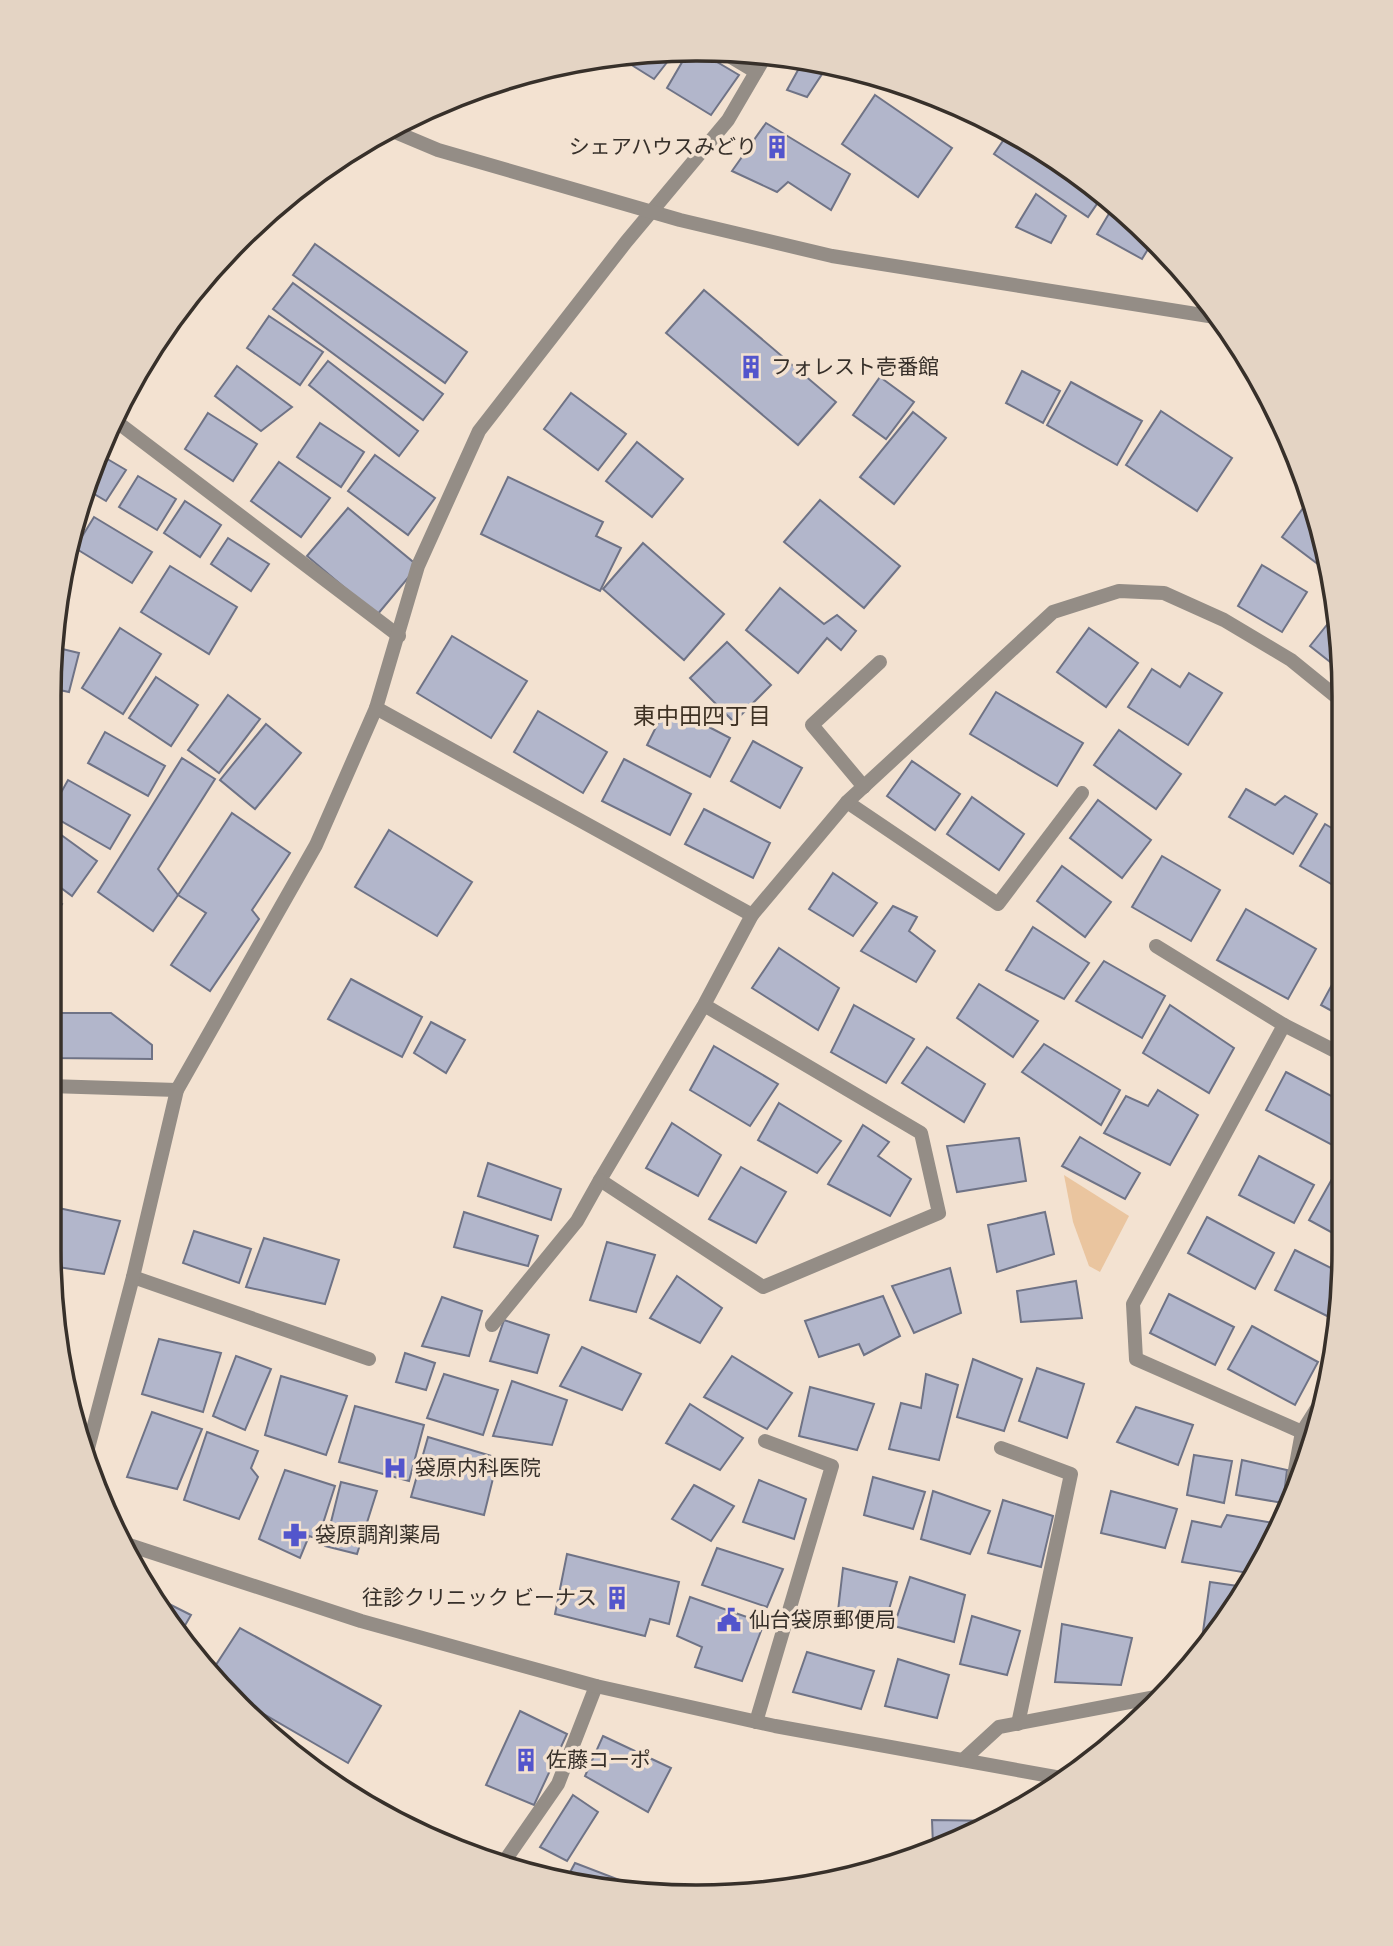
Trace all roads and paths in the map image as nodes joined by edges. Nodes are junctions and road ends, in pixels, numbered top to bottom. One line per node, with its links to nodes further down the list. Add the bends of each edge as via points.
1 (742, 63): 3 (street)
2 (760, 65): 3 (street)
3 (756, 72): 5 (street, via 728,120)
4 (401, 135): 5 (street, via 438,150)
5 (651, 211): 6 (street, via 832,256); 8 (street, via 479,431 418,566)
6 (1204, 315)
7 (122, 426): 8 (street)
8 (399, 636): 11 (street)
9 (880, 662): 12 (street, via 812,725)
10 (1332, 693): 12 (street, via 1291,660 1224,620 1164,593 1119,591 1053,611)
11 (376, 708): 15 (street); 21 (street, via 316,845)
12 (864, 787): 14 (street)
13 (1082, 793): 14 (street, via 998,904)
14 (848, 802): 15 (street)
15 (752, 915): 17 (street)
16 (1156, 946): 18 (street)
17 (704, 1005): 22 (street); 22 (street, via 920,1133 939,1213 763,1287)
18 (1284, 1025): 19 (street); 27 (street, via 1133,1304 1136,1359)
19 (1332, 1049)
20 (61, 1086): 21 (street)
21 (177, 1090): 23 (street)
22 (600, 1180): 24 (street, via 577,1221)
23 (133, 1278): 25 (street); 28 (street)
24 (492, 1325)
25 (369, 1359)
26 (1307, 1424): 27 (street)
27 (1302, 1432): 31 (street)
28 (90, 1439)
29 (765, 1441): 35 (street, via 832,1466)
30 (1001, 1448): 36 (street, via 1071,1474)
31 (1296, 1460)
32 (136, 1547): 33 (street, via 361,1621)
33 (596, 1686): 35 (street); 39 (street, via 558,1784)
34 (1146, 1699): 36 (street)
35 (756, 1722): 37 (street)
36 (1018, 1724): 37 (street, via 999,1727)
37 (963, 1760): 38 (street)
38 (1051, 1776)
39 (508, 1856)

